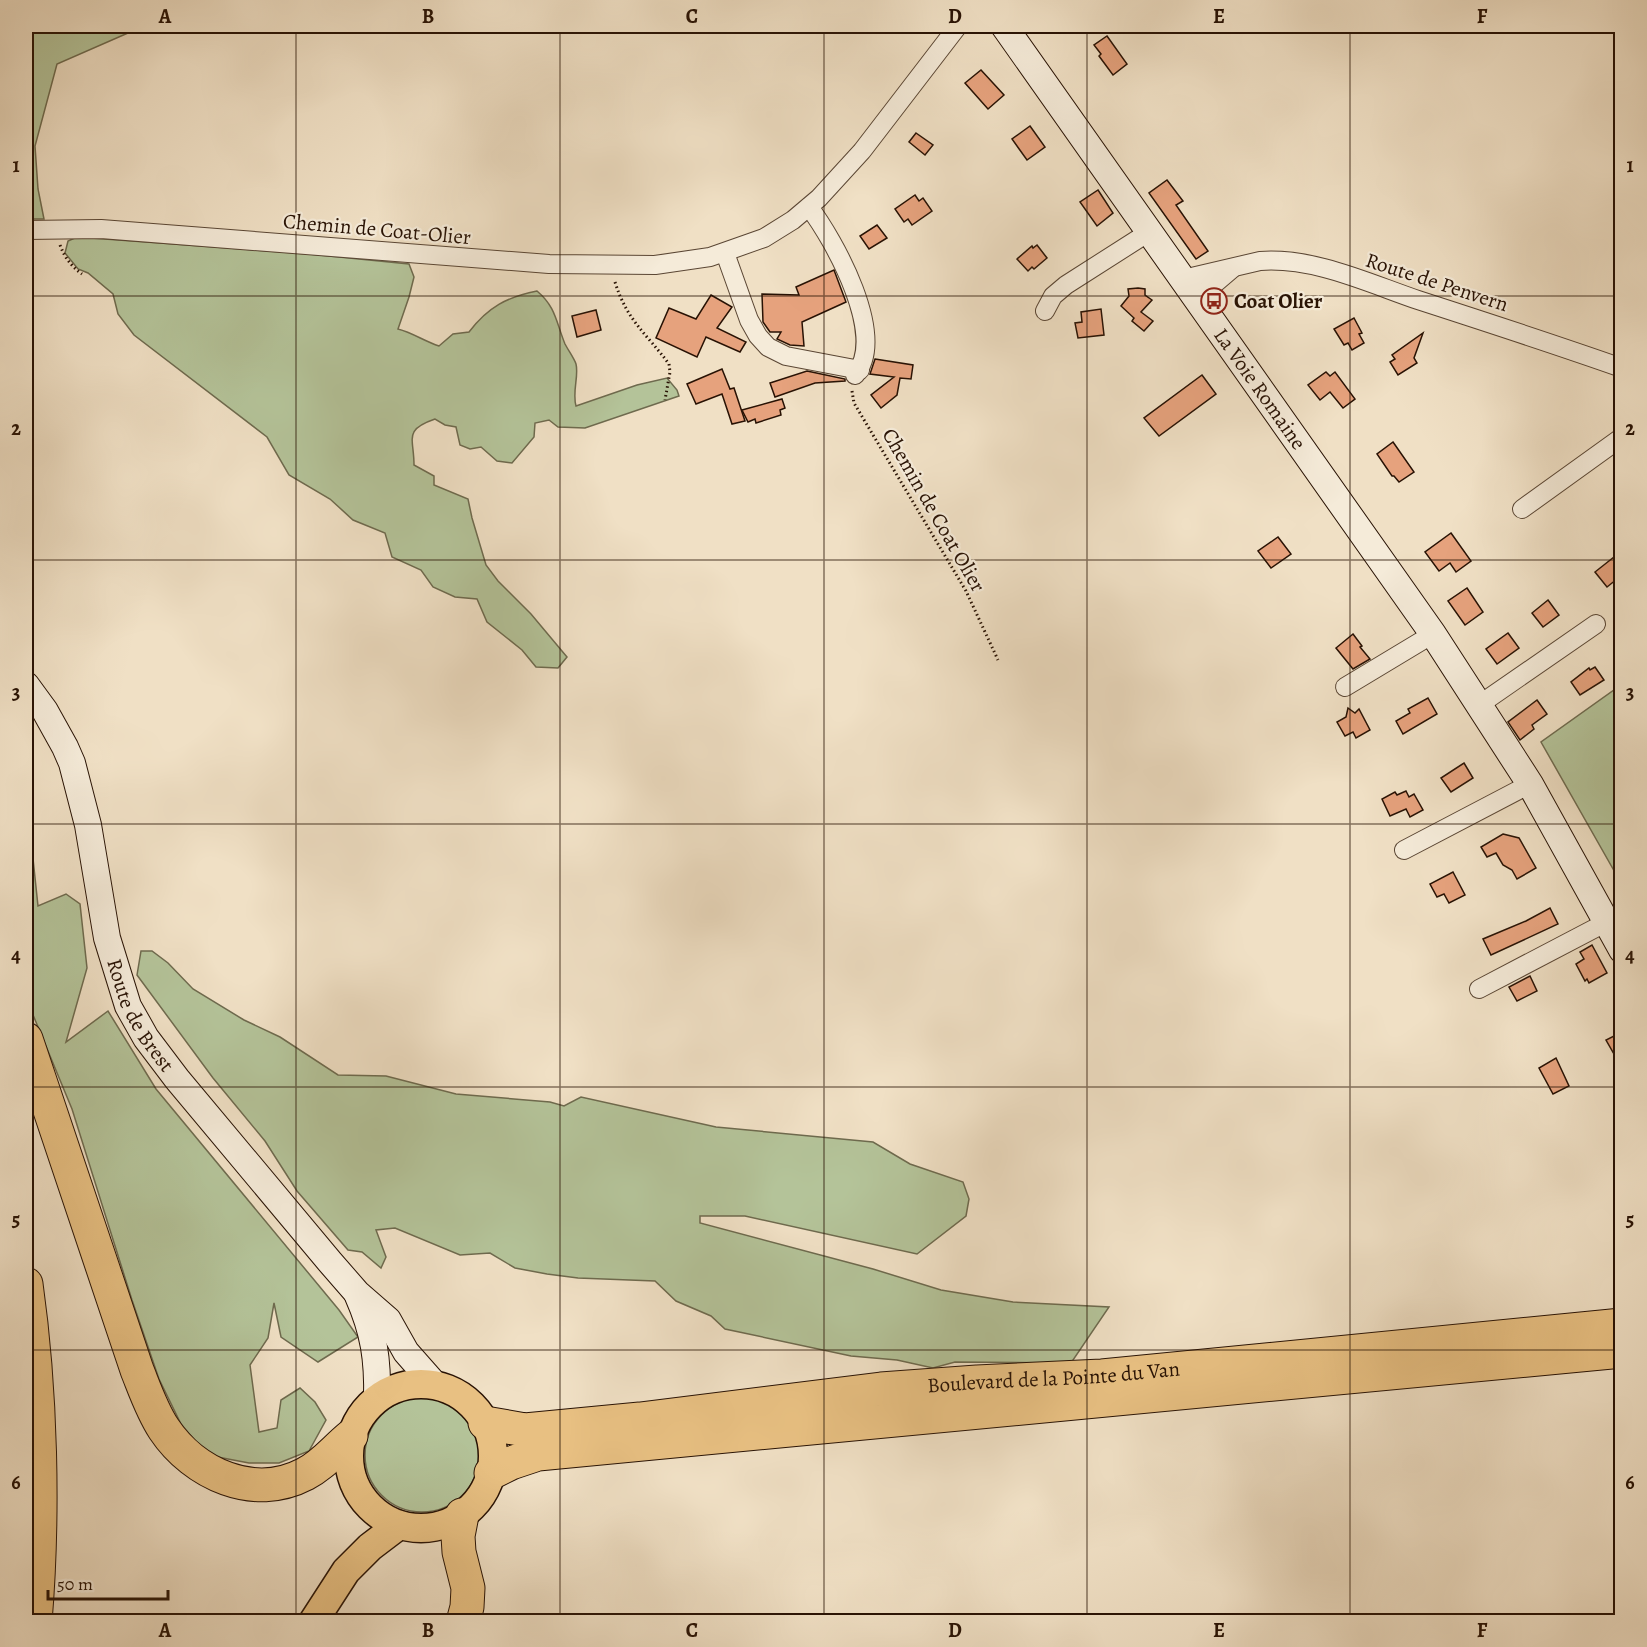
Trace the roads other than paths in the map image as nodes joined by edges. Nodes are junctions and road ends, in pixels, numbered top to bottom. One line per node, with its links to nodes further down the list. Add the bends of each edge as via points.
1 (958, 26): 3 (street, Chemin de Coat-Olier, via 862,151)
2 (1004, 26): 5 (street, La Voie Romaine)
3 (809, 207): 6 (street, Chemin de Coat-Olier, via 764,238); 6 (street, via 836,251 862,313 865,352 857,372 786,356 768,347 749,320)
4 (26, 230): 6 (street, Chemin de Coat-Olier, via 123,231 483,260 613,265 686,262)
5 (1149, 232): 7 (street, La Voie Romaine); 8 (street, via 1066,285 1053,296)
6 (725, 253)
7 (1191, 289): 9 (street, Route de Penvern, via 1247,263 1273,260 1330,271); 13 (street, La Voie Romaine)
8 (1045, 311)
9 (1622, 368)
10 (1622, 437): 11 (street)
11 (1522, 509)
12 (1596, 624): 16 (street)
13 (1432, 634): 15 (street); 16 (street, La Voie Romaine)
14 (26, 685): 24 (street, Route de Brest, via 45,711 72,763 88,825 107,938 122,990 137,1023 191,1096)
15 (1345, 687)
16 (1479, 705): 17 (street, La Voie Romaine)
17 (1530, 784): 18 (street); 19 (street, La Voie Romaine)
18 (1404, 850)
19 (1607, 922): 20 (street, La Voie Romaine); 21 (street)
20 (1622, 950)
21 (1479, 989)
22 (26, 1040): 30 (highway, via 137,1370 154,1413 174,1443 205,1469 230,1480 257,1485 275,1484 305,1474)
23 (26, 1284): 36 (highway, via 40,1496)
24 (357, 1293): 27 (street, Route de Brest, via 388,1320 406,1352); 28 (street, Route de Brest, via 376,1353)
25 (1622, 1325): 29 (highway, Boulevard de la Pointe du Van, via 1102,1376 881,1389 525,1430)
26 (1622, 1351): 31 (highway, Boulevard de la Pointe du Van, via 538,1454)
27 (436, 1386): 28 (main road, via 413,1384); 29 (main road, via 464,1398)
28 (377, 1399): 30 (main road, via 357,1422)
29 (485, 1423): 31 (main road, via 493,1448)
30 (351, 1436): 32 (main road, via 349,1460 354,1483)
31 (491, 1473): 33 (main road, via 481,1497)
32 (366, 1503): 34 (main road); 35 (main road)
33 (462, 1515): 34 (main road, via 432,1528); 38 (highway, via 459,1552 468,1588)
34 (399, 1525): 35 (main road)
35 (345, 1571): 37 (main road)
36 (35, 1622)
37 (313, 1622)
38 (463, 1622)

